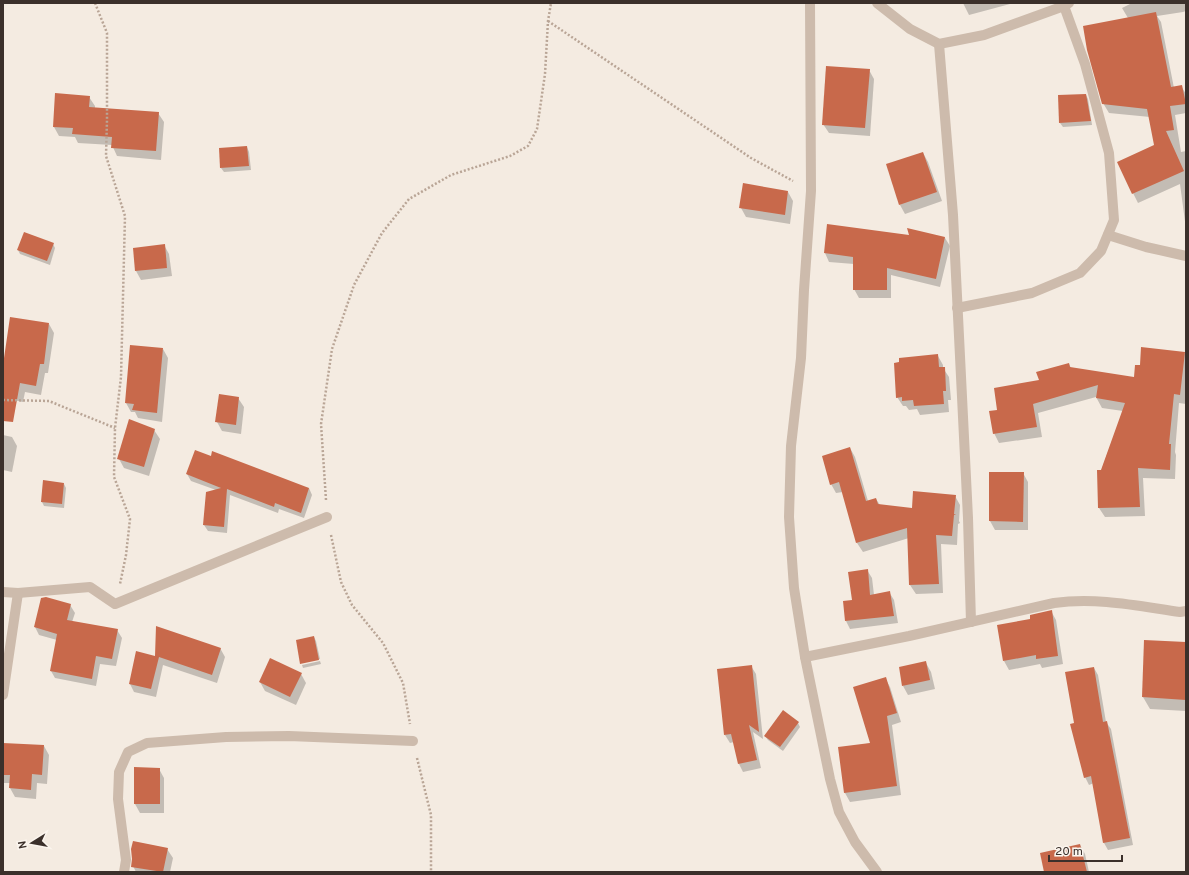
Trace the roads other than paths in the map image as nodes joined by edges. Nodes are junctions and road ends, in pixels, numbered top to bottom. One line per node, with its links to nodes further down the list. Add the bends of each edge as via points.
1 (810, 3): 13 (street, via 811,191 801,358 791,446 789,517 794,588)
2 (877, 3): 4 (street, via 910,29)
3 (1067, 5): 4 (street, via 984,35); 5 (street, via 1109,154 1114,220)
4 (939, 44): 7 (street, via 953,215)
5 (1108, 235): 6 (street, via 1146,248); 7 (street, via 1101,251 1080,273 1032,293)
6 (1186, 256)
7 (957, 308): 12 (street)
8 (327, 517): 10 (street, via 115,604 90,587)
9 (3, 592): 10 (street)
10 (18, 593): 14 (street)
11 (1186, 611): 12 (street, via 1103,601 1071,600)
12 (971, 622): 13 (street)
13 (805, 657): 17 (street, via 839,812 855,842)
14 (3, 695)
15 (413, 741): 16 (street, via 289,736 226,737 147,744 128,752 119,772 118,798 126,860)
16 (124, 872)
17 (877, 872)

